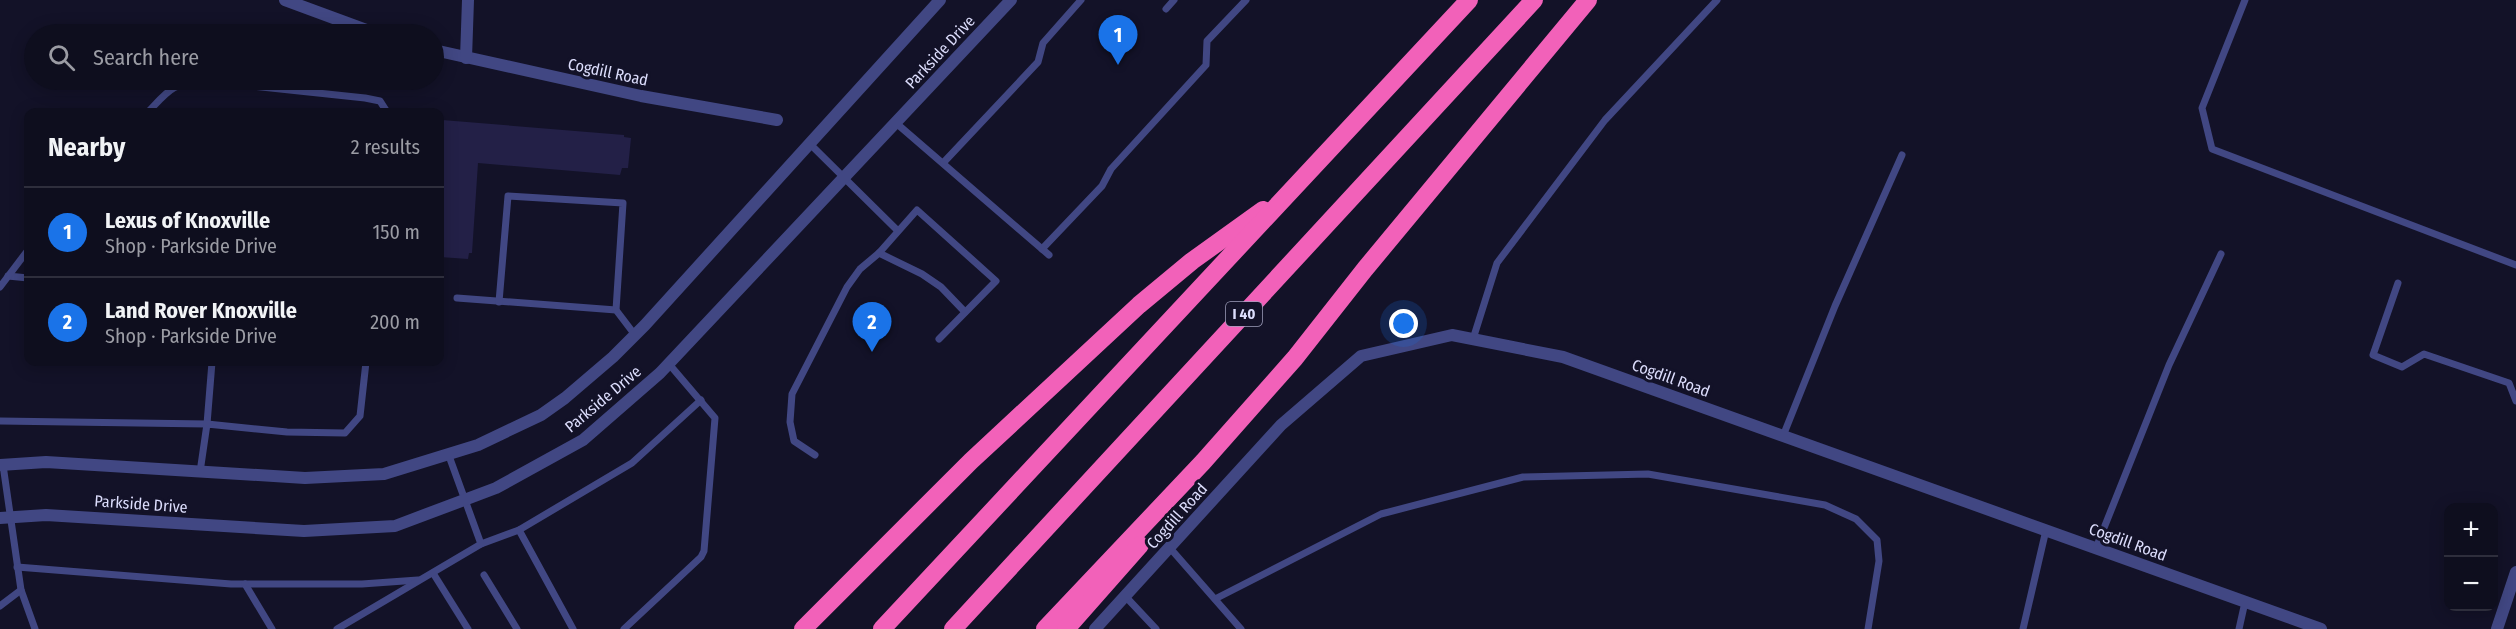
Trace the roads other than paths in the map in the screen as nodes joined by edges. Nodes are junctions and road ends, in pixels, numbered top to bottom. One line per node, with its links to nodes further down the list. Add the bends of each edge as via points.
1 (285, 0): 14 (street)
2 (468, 0): 16 (street)
3 (940, 0): 23 (street, Parkside Drive)
4 (1011, 0): 22 (street, Parkside Drive)
5 (1081, 0): 25 (lane, via 1043,43 1038,62)
6 (1174, 0): 13 (lane)
7 (1246, 0): 25 (lane, via 1207,42 1206,65 1111,169 1102,186 1046,252)
8 (1469, 0): 27 (highway)
9 (1534, 0): 84 (highway, I 40)
10 (1588, 0): 44 (highway)
11 (1717, 0): 43 (lane, via 1605,120 1497,264)
12 (2245, 0): 32 (lane, via 2202,108 2212,149)
13 (1166, 9)
14 (350, 24)
15 (444, 52): 16 (street, Cogdill Road)
16 (466, 58): 21 (street, Cogdill Road, via 641,96)
17 (171, 90): 19 (lane)
18 (289, 90): 20 (lane, via 365,98 380,101)
19 (152, 108)
20 (384, 108)
21 (777, 120)
22 (896, 123): 25 (lane); 26 (street, Parkside Drive)
23 (809, 143): 26 (lane); 41 (street, Parkside Drive)
24 (1902, 155): 52 (lane)
25 (944, 162)
26 (846, 177): 28 (lane); 45 (street, Parkside Drive)
27 (1296, 187): 82 (highway, via 1139,304 970,461); 83 (highway)
28 (897, 230): 29 (lane); 40 (lane, via 917,210 996,281)
29 (879, 253): 40 (lane, via 941,287); 53 (lane, via 847,287 792,394 790,422 794,441)
30 (24, 255): 33 (lane)
31 (2221, 255): 63 (lane, via 2169,365)
32 (2516, 265)
33 (8, 276): 34 (lane); 36 (lane)
34 (24, 278)
35 (2398, 283): 49 (lane, via 2373,355 2402,367 2424,354 2509,383)
36 (0, 286)
37 (457, 298): 38 (lane)
38 (499, 302): 39 (lane); 39 (lane, via 508,196 623,203)
39 (616, 310): 41 (lane)
40 (965, 312): 42 (lane)
41 (635, 335): 54 (street, Parkside Drive, via 541,415)
42 (939, 339)
43 (1473, 339): 52 (street, Cogdill Road, via 1563,357); 62 (street, Cogdill Road, via 1452,335 1361,356 1281,425)
44 (1295, 358): 85 (highway); 86 (highway)
45 (669, 364): 48 (lane); 57 (street, Parkside Drive, via 583,440 496,488)
46 (212, 366): 51 (lane)
47 (366, 366): 51 (lane, via 360,416 345,433)
48 (701, 400): 59 (lane, via 632,463); 81 (lane, via 715,418 704,551)
49 (2516, 401)
50 (0, 421): 51 (lane)
51 (207, 424): 56 (lane)
52 (1783, 436): 60 (street, Cogdill Road)
53 (815, 454)
54 (449, 456): 56 (street, Parkside Drive, via 384,474 304,478); 57 (lane)
55 (2, 465): 56 (street, Parkside Drive, via 46,462); 58 (lane)
56 (200, 472)
57 (466, 500): 58 (street, Parkside Drive, via 394,526 304,531 46,515); 61 (lane)
58 (6, 518): 64 (lane)
59 (519, 530): 61 (lane); 80 (lane)
60 (2046, 530): 63 (street, Cogdill Road); 91 (lane)
61 (481, 544): 66 (lane)
62 (1170, 548): 71 (street, Cogdill Road); 72 (lane)
63 (2096, 549): 73 (street, Cogdill Road)
64 (17, 567): 69 (lane); 70 (lane)
65 (2516, 572): 94 (street)
66 (433, 573): 68 (lane); 78 (lane)
67 (484, 575): 79 (lane)
68 (420, 580): 69 (lane); 77 (lane)
69 (245, 584): 76 (lane)
70 (21, 590): 74 (lane); 75 (lane)
71 (1126, 597): 87 (street, Cogdill Road); 88 (lane)
72 (1215, 599): 89 (lane); 90 (lane, via 1381,514 1523,477 1648,474 1825,505 1856,519 1877,540 1879,561)
73 (2245, 602): 92 (lane); 93 (street, Cogdill Road)
74 (0, 606)
75 (35, 629)
76 (272, 629)
77 (337, 629)
78 (468, 629)
79 (517, 629)
80 (573, 629)
81 (624, 629)
82 (802, 629)
83 (882, 629)
84 (953, 629)
85 (1045, 629)
86 (1066, 629)
87 (1095, 629)
88 (1156, 629)
89 (1241, 629)
90 (1868, 629)
91 (2023, 629)
92 (2239, 629)
93 (2321, 629)
94 (2497, 629)

